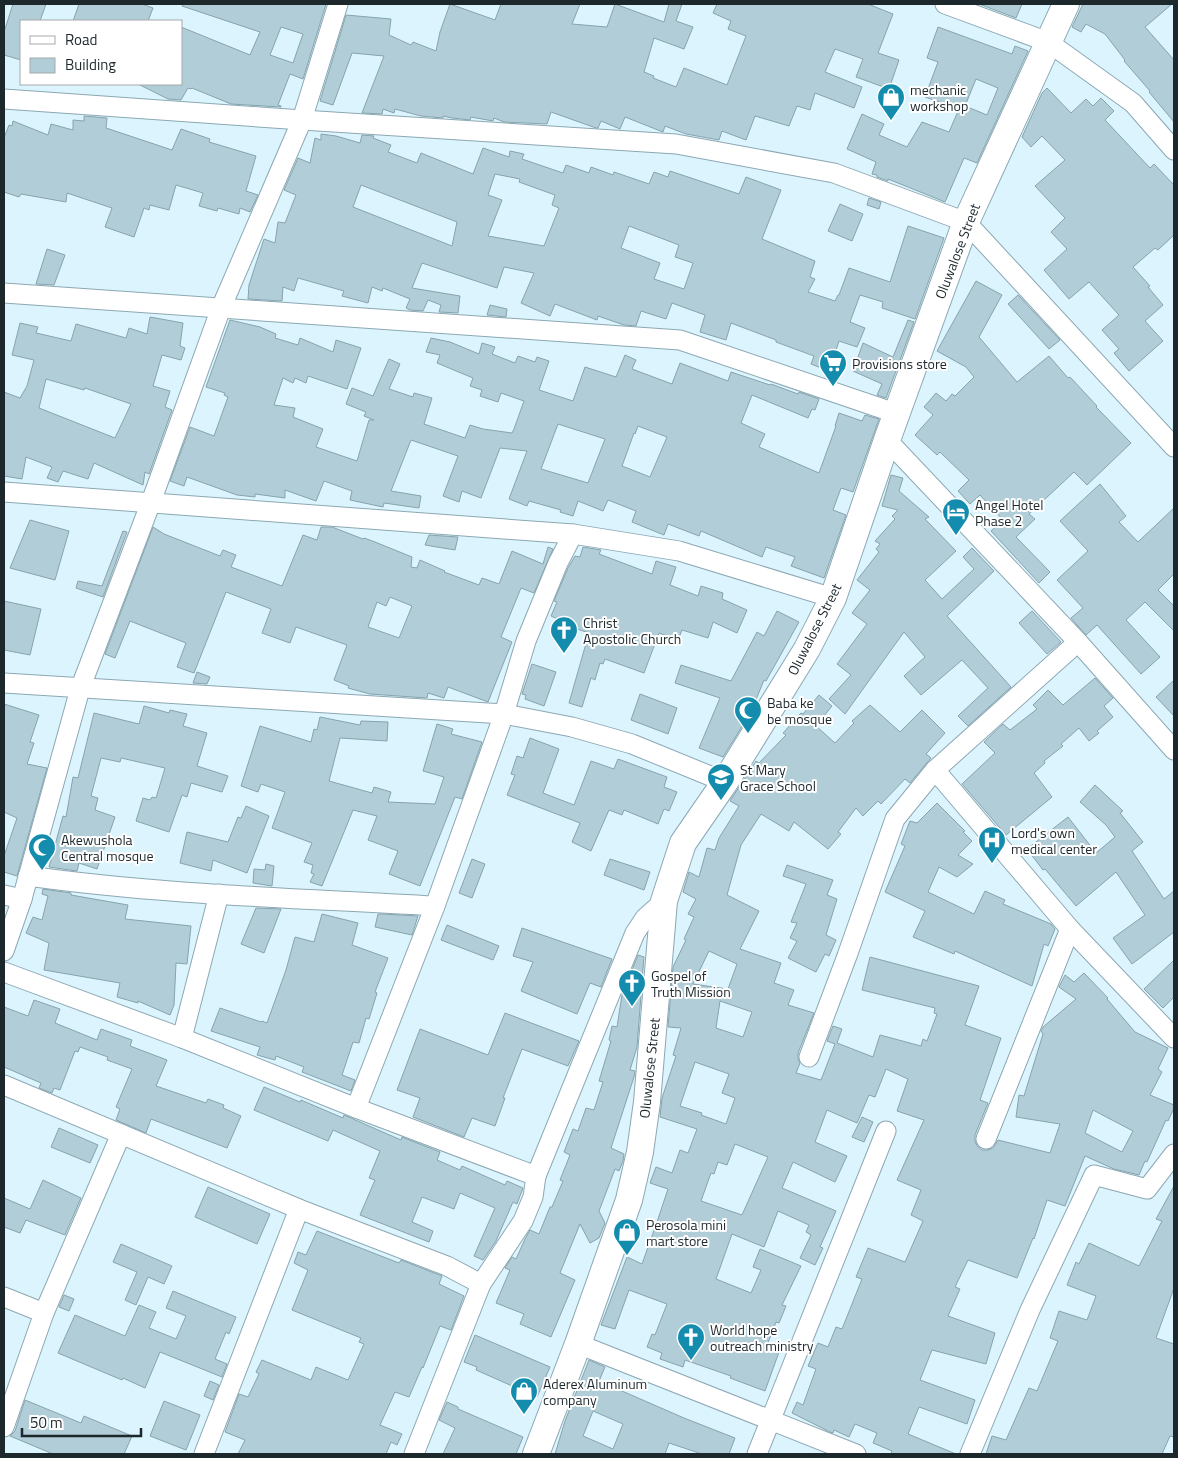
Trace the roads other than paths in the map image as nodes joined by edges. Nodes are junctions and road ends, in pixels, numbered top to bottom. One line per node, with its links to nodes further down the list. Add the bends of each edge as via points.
1 (338, 4): 6 (street)
2 (945, 4): 4 (street)
3 (1066, 4): 4 (street, Oluwalose Street)
4 (1048, 42): 7 (street, via 1133,103); 8 (street, Oluwalose Street)
5 (4, 99): 6 (street)
6 (302, 120): 8 (street, via 676,144 834,173); 10 (street)
7 (1174, 150)
8 (966, 222): 11 (street, Oluwalose Street); 13 (street)
9 (4, 293): 10 (street)
10 (221, 308): 11 (street, via 680,340); 15 (street)
11 (898, 414): 12 (street, Oluwalose Street)
12 (887, 440): 17 (street, Oluwalose Street); 18 (street)
13 (1174, 447)
14 (4, 492): 15 (street)
15 (151, 502): 16 (street); 20 (street)
16 (573, 534): 17 (street, via 679,551); 21 (street, via 526,641)
17 (833, 598): 24 (street, Oluwalose Street, via 807,649)
18 (1078, 642): 22 (street); 23 (street)
19 (4, 683): 20 (street)
20 (80, 689): 21 (street); 25 (street)
21 (504, 714): 24 (street, via 572,727 632,744); 29 (street)
22 (1174, 750)
23 (935, 770): 30 (street); 35 (street, via 895,819)
24 (725, 782): 28 (street, Oluwalose Street, via 683,843)
25 (28, 876): 26 (street); 27 (street)
26 (218, 894): 29 (street); 33 (street)
27 (13, 897): 31 (street)
28 (664, 901): 42 (street, via 645,918 635,933); 47 (street, Oluwalose Street, via 640,1152 629,1200)
29 (434, 906): 37 (street)
30 (1070, 929): 34 (street); 40 (street)
31 (4, 951)
32 (4, 972): 33 (street)
33 (182, 1038): 37 (street)
34 (1174, 1038)
35 (809, 1057)
36 (4, 1085): 39 (street)
37 (356, 1108): 42 (street)
38 (886, 1131): 48 (street)
39 (121, 1134): 43 (street); 46 (street)
40 (986, 1139)
41 (1174, 1154): 55 (street, via 1147,1189 1094,1175 1030,1310)
42 (536, 1176): 44 (street, via 533,1197 523,1221)
43 (300, 1209): 44 (street, via 447,1266); 50 (street)
44 (481, 1284): 51 (street)
45 (4, 1297): 46 (street)
46 (44, 1313): 49 (street)
47 (578, 1344): 48 (street); 52 (street, Oluwalose Street)
48 (771, 1419): 53 (street); 54 (street)
49 (4, 1427)
50 (204, 1454)
51 (414, 1454)
52 (536, 1454)
53 (757, 1454)
54 (856, 1454)
55 (970, 1454)

